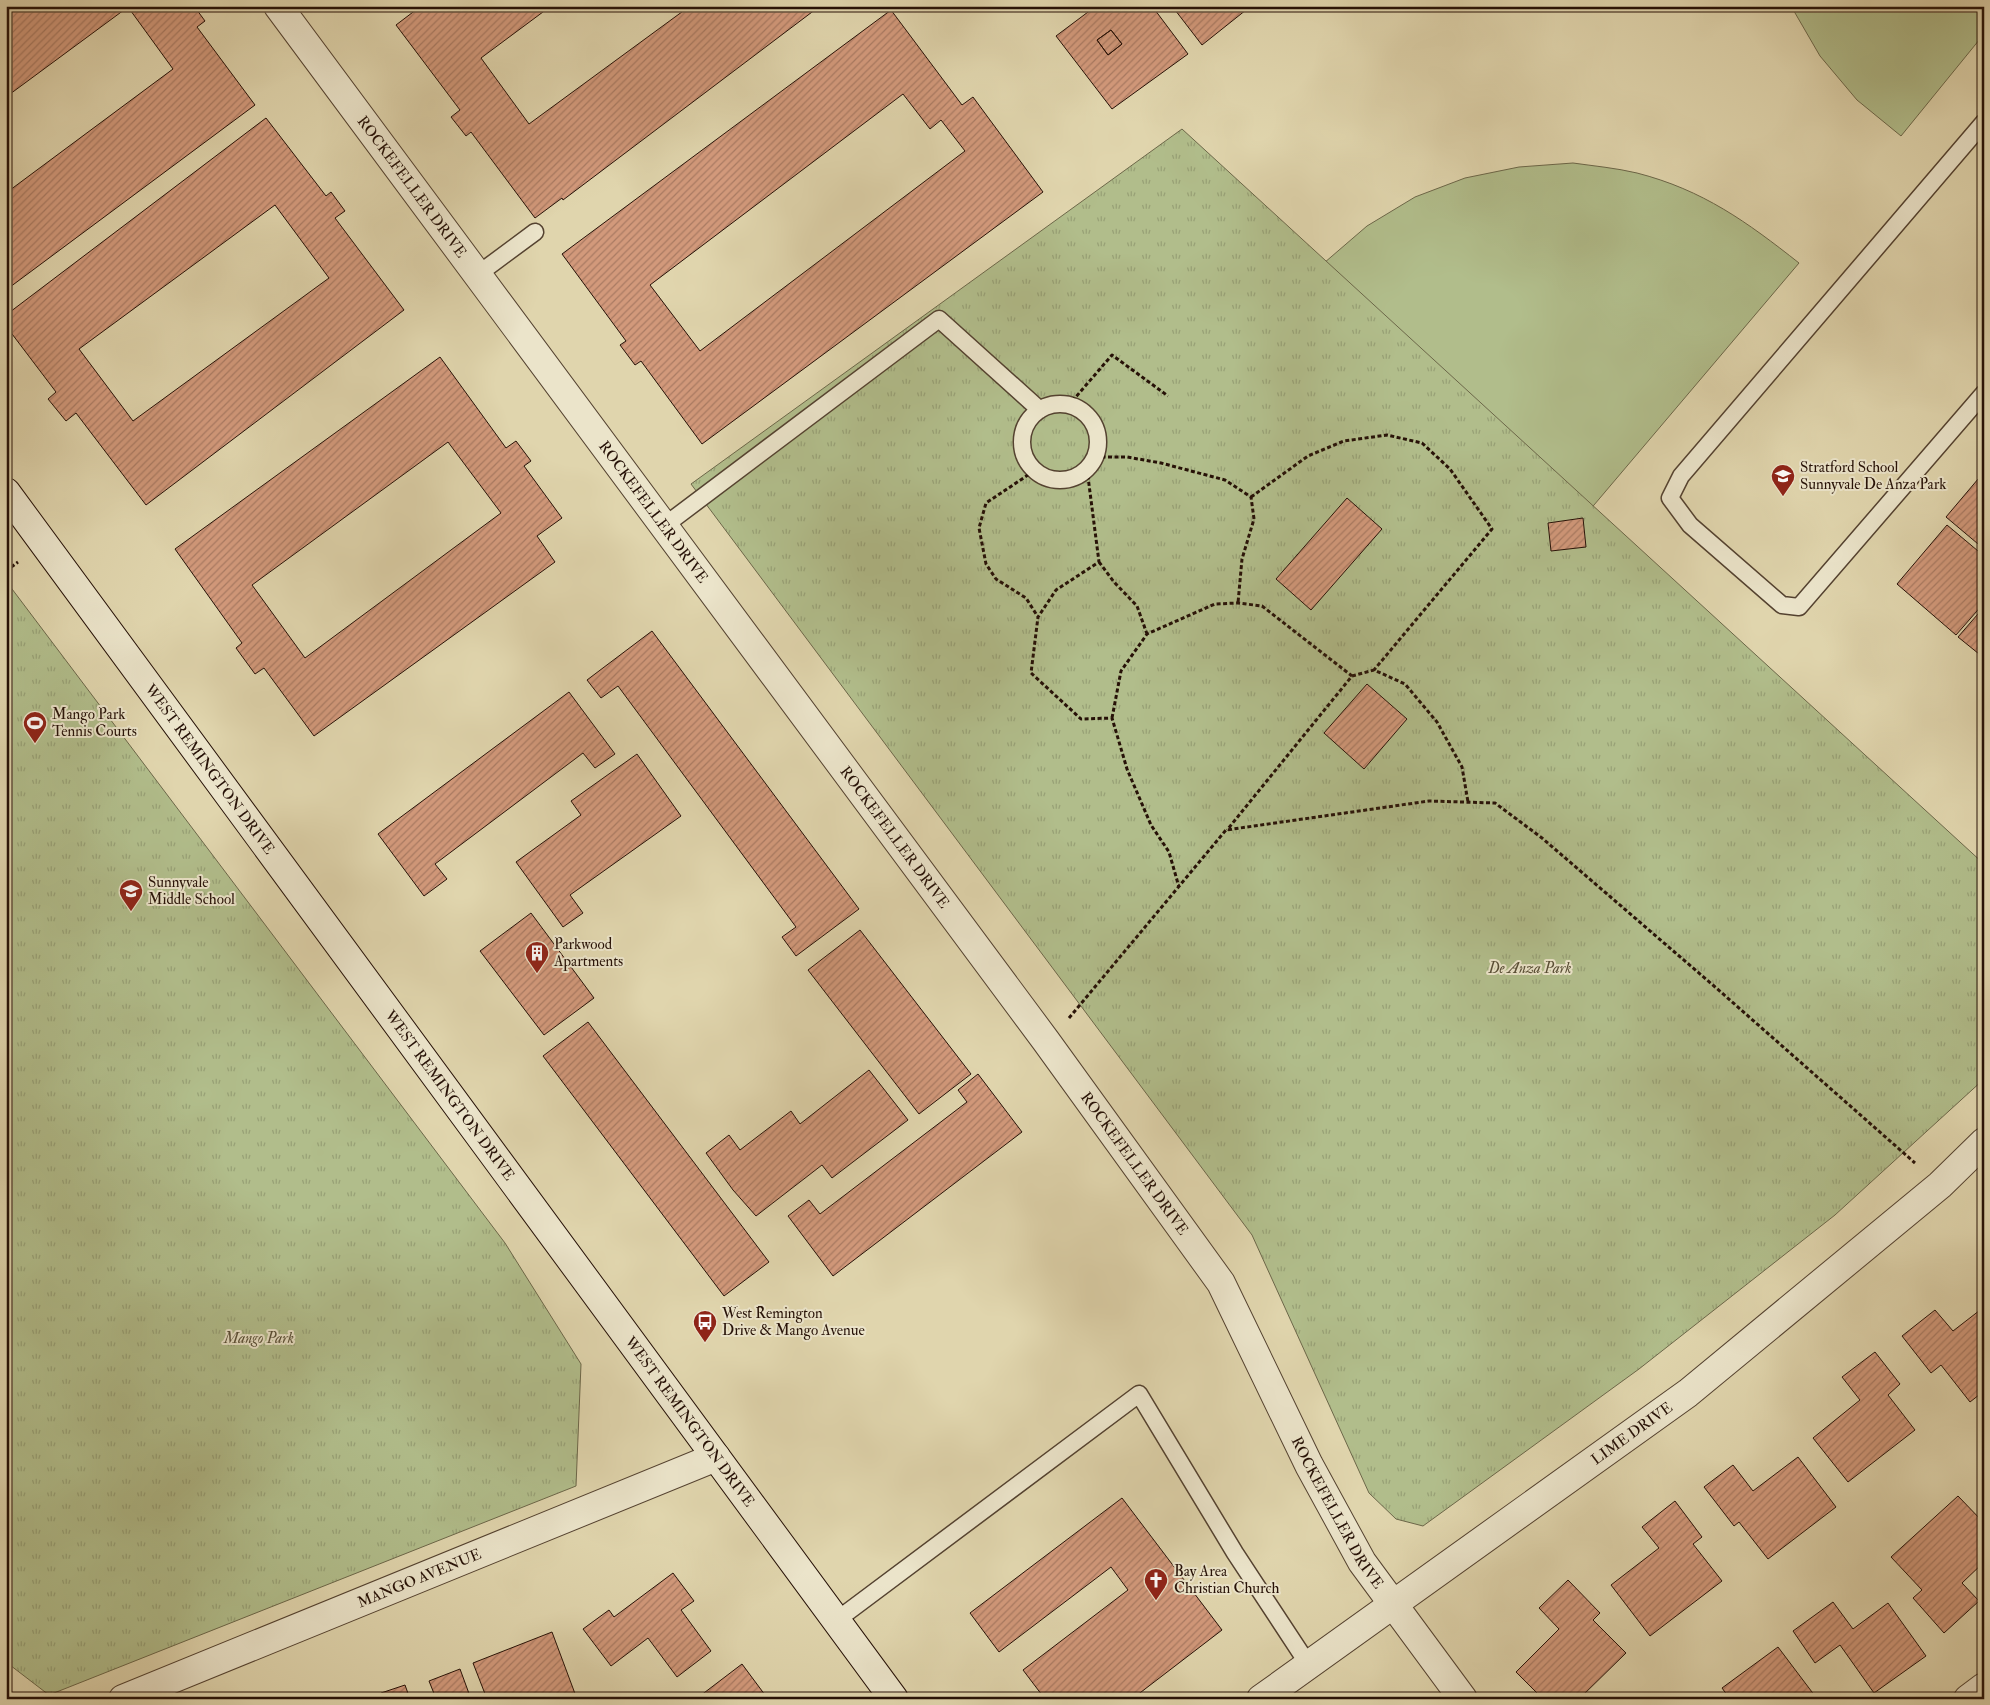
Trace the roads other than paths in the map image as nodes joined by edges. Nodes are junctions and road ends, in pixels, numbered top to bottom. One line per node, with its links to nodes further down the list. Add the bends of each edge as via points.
1 (278, 6): 4 (street, ROCKEFELLER DRIVE)
2 (1984, 122): 5 (lane, via 1681,476 1670,498 1690,525 1782,605 1799,607)
3 (535, 232): 4 (lane)
4 (477, 275): 8 (street, ROCKEFELLER DRIVE)
5 (1984, 393)
6 (1040, 410): 6 (lane, via 1025,427 1022,438 1022,450 1027,461 1044,477 1066,480 1077,476 1091,463 1098,446 1092,422 1075,407 1052,405); 8 (lane, via 939,319)
7 (6, 492): 10 (street, WEST REMINGTON DRIVE)
8 (664, 526): 11 (street, ROCKEFELLER DRIVE, via 1221,1282 1309,1465 1362,1562)
9 (1984, 1142): 11 (street, LIME DRIVE, via 1940,1185 1688,1393)
10 (716, 1457): 12 (street, WEST REMINGTON DRIVE); 15 (street, MANGO AVENUE)
11 (1393, 1604): 13 (street, LIME DRIVE); 18 (street, ROCKEFELLER DRIVE)
12 (837, 1620): 13 (lane, via 1139,1394 1235,1553); 16 (street, WEST REMINGTON DRIVE)
13 (1308, 1664): 17 (street, LIME DRIVE)
14 (1984, 1687): 19 (street)
15 (123, 1699)
16 (894, 1699)
17 (1261, 1699)
18 (1463, 1699)
19 (1968, 1699)

